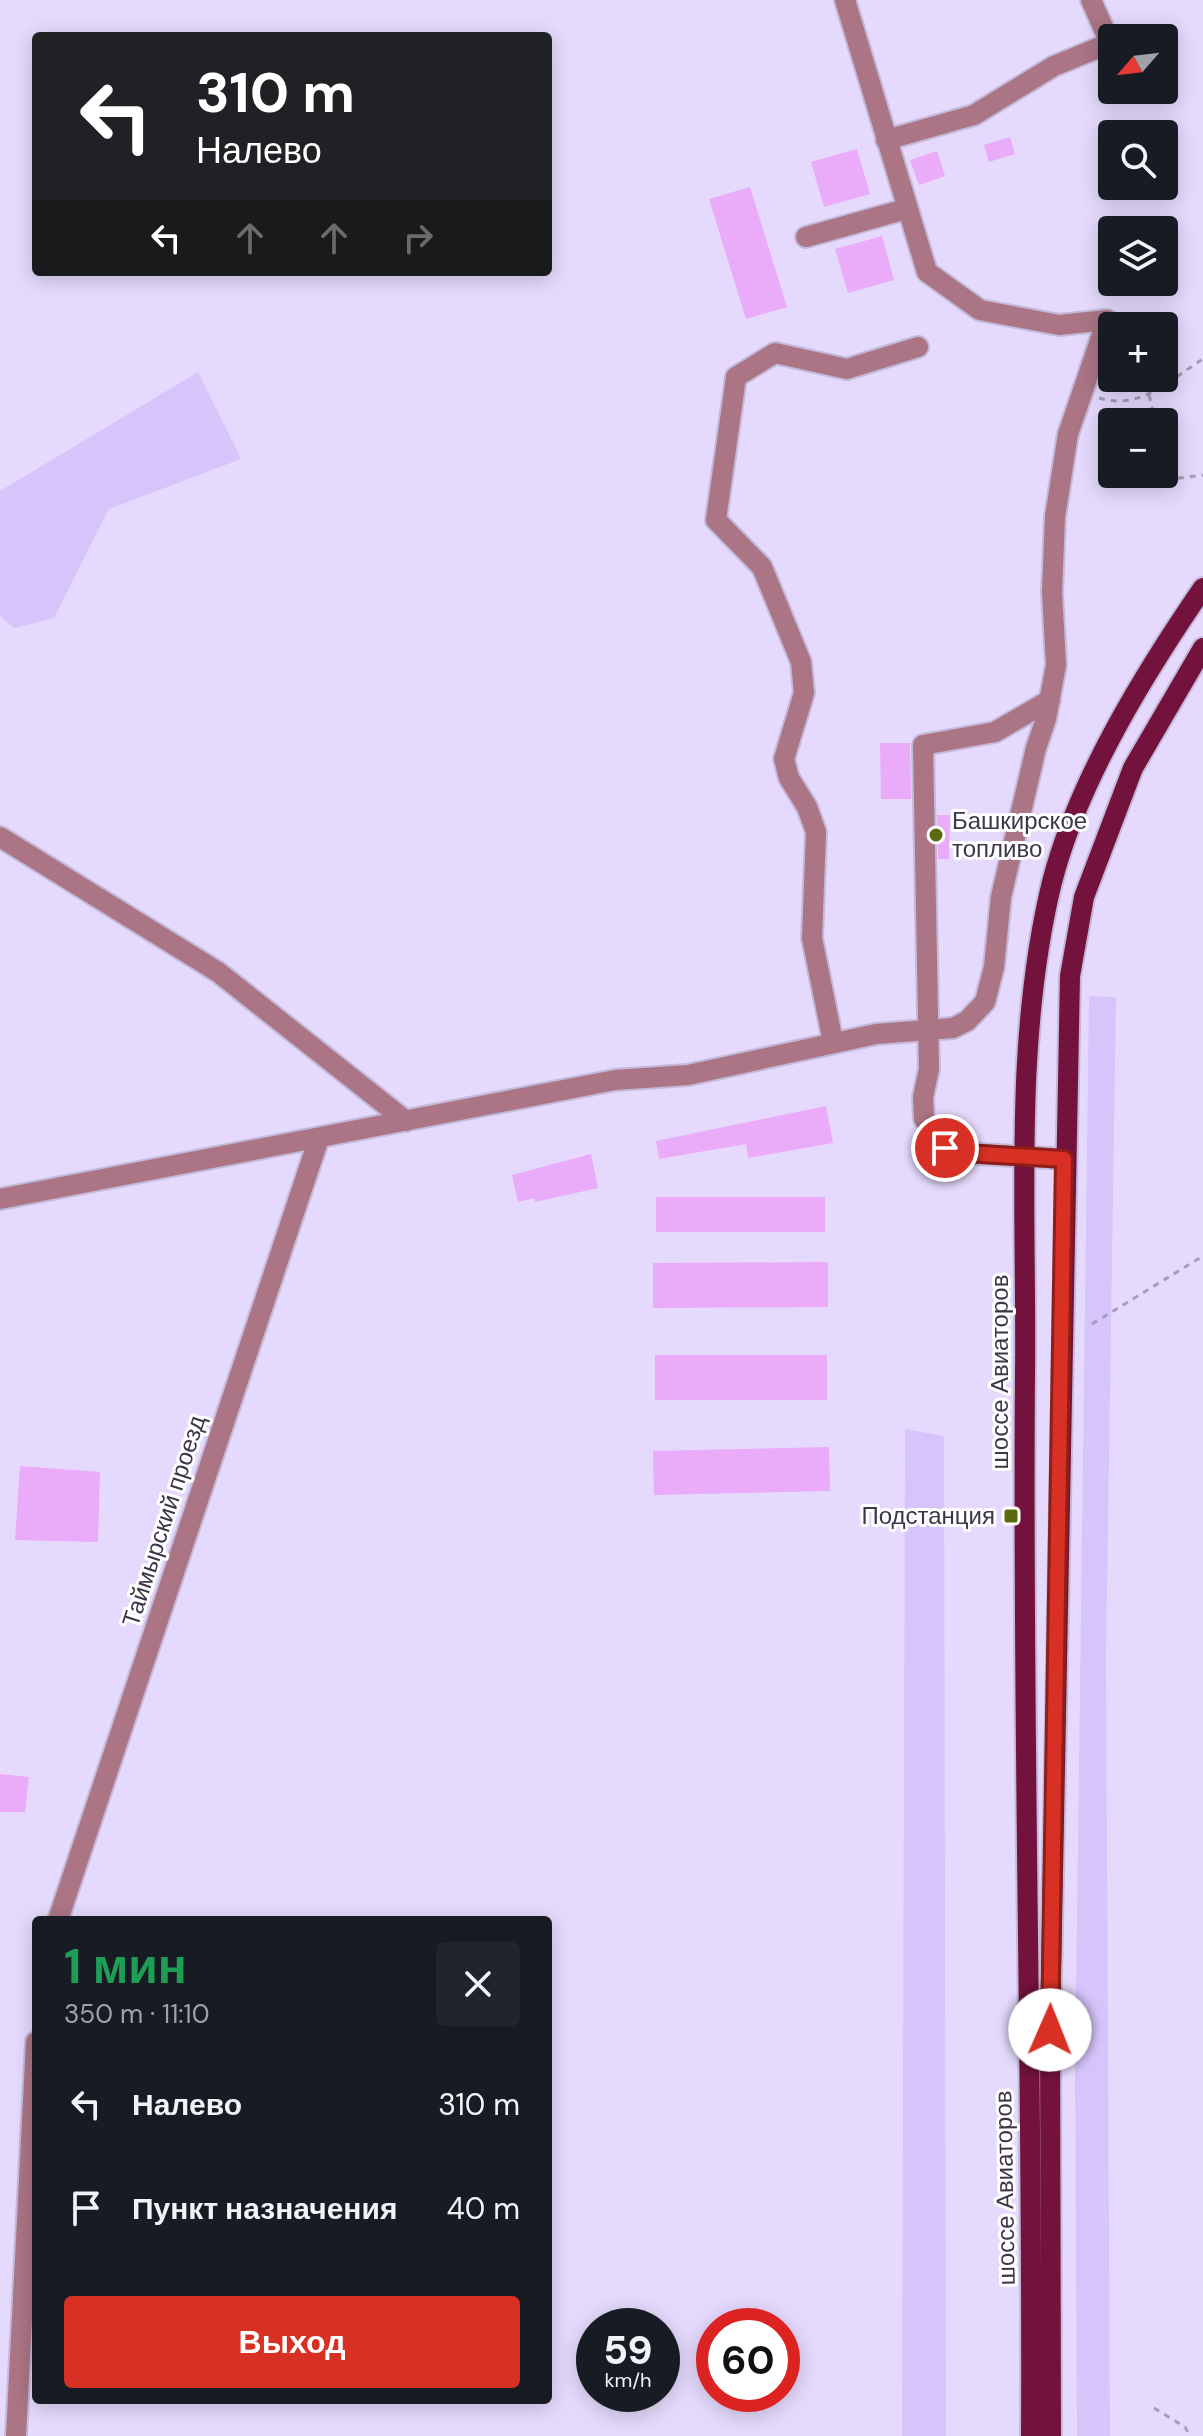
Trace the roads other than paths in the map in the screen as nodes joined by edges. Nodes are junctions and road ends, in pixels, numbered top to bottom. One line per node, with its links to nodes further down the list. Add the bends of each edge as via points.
1 (845, 0): 3 (street)
2 (1091, 0): 3 (street, via 1110,43 1054,66 974,115)
3 (886, 140): 4 (street)
4 (906, 209): 5 (street); 9 (street, via 927,272 980,310 1059,325 1107,320 1068,434 1055,517 1056,665)
5 (806, 237)
6 (918, 347): 12 (street, via 847,369 775,353 736,377 719,479 716,520 762,567 801,662 804,693 784,759 816,832 812,938)
7 (1203, 588): 15 (main road, шоссе Авиаторов, via 1106,748 1053,879 1029,1015)
8 (1203, 648): 16 (main road, шоссе Авиаторов, via 1133,768 1084,897 1070,976)
9 (1050, 700): 11 (street, via 1001,897 985,1002 953,1028); 11 (street, via 995,732 923,745)
10 (0, 837): 13 (street, via 218,972)
11 (929, 1027): 13 (street, via 688,1075 615,1080); 15 (street, via 923,1097 924,1119 932,1133 945,1148)
12 (832, 1037)
13 (406, 1121): 14 (street)
14 (319, 1138): 17 (street); 18 (street, Таймырский проезд)
15 (1026, 1157): 16 (street); 21 (main road, шоссе Авиаторов)
16 (1064, 1159): 22 (main road, шоссе Авиаторов, via 1050,2030)
17 (0, 1199)
18 (59, 1916)
19 (32, 2121): 20 (street)
20 (16, 2436)
21 (1031, 2436)
22 (1051, 2436)

